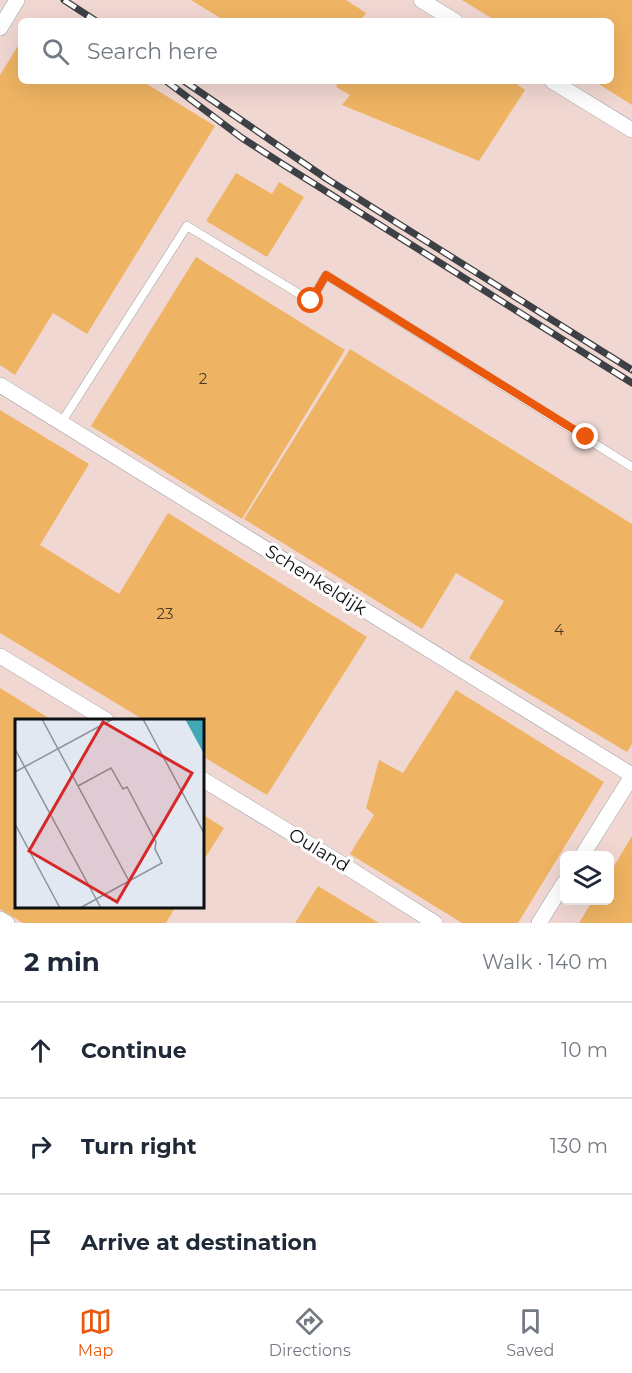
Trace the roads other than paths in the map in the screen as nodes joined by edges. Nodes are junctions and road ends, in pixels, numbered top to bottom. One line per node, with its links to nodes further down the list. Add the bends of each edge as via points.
1 (17, 0): 4 (street)
2 (421, 0): 3 (street)
3 (450, 18)
4 (0, 28)
5 (557, 84): 6 (street)
6 (632, 130)
7 (0, 385): 8 (street, Schenkeldijk)
8 (61, 423): 9 (lane, via 187,226 311,301 326,275); 12 (street, Schenkeldijk)
9 (632, 467)
10 (0, 656): 11 (street)
11 (104, 719)
12 (632, 776): 14 (street)
13 (204, 780): 18 (street, Ouland)
14 (585, 851)
15 (560, 889): 19 (street)
16 (0, 919): 17 (street)
17 (7, 923)
18 (435, 923)
19 (539, 923)

